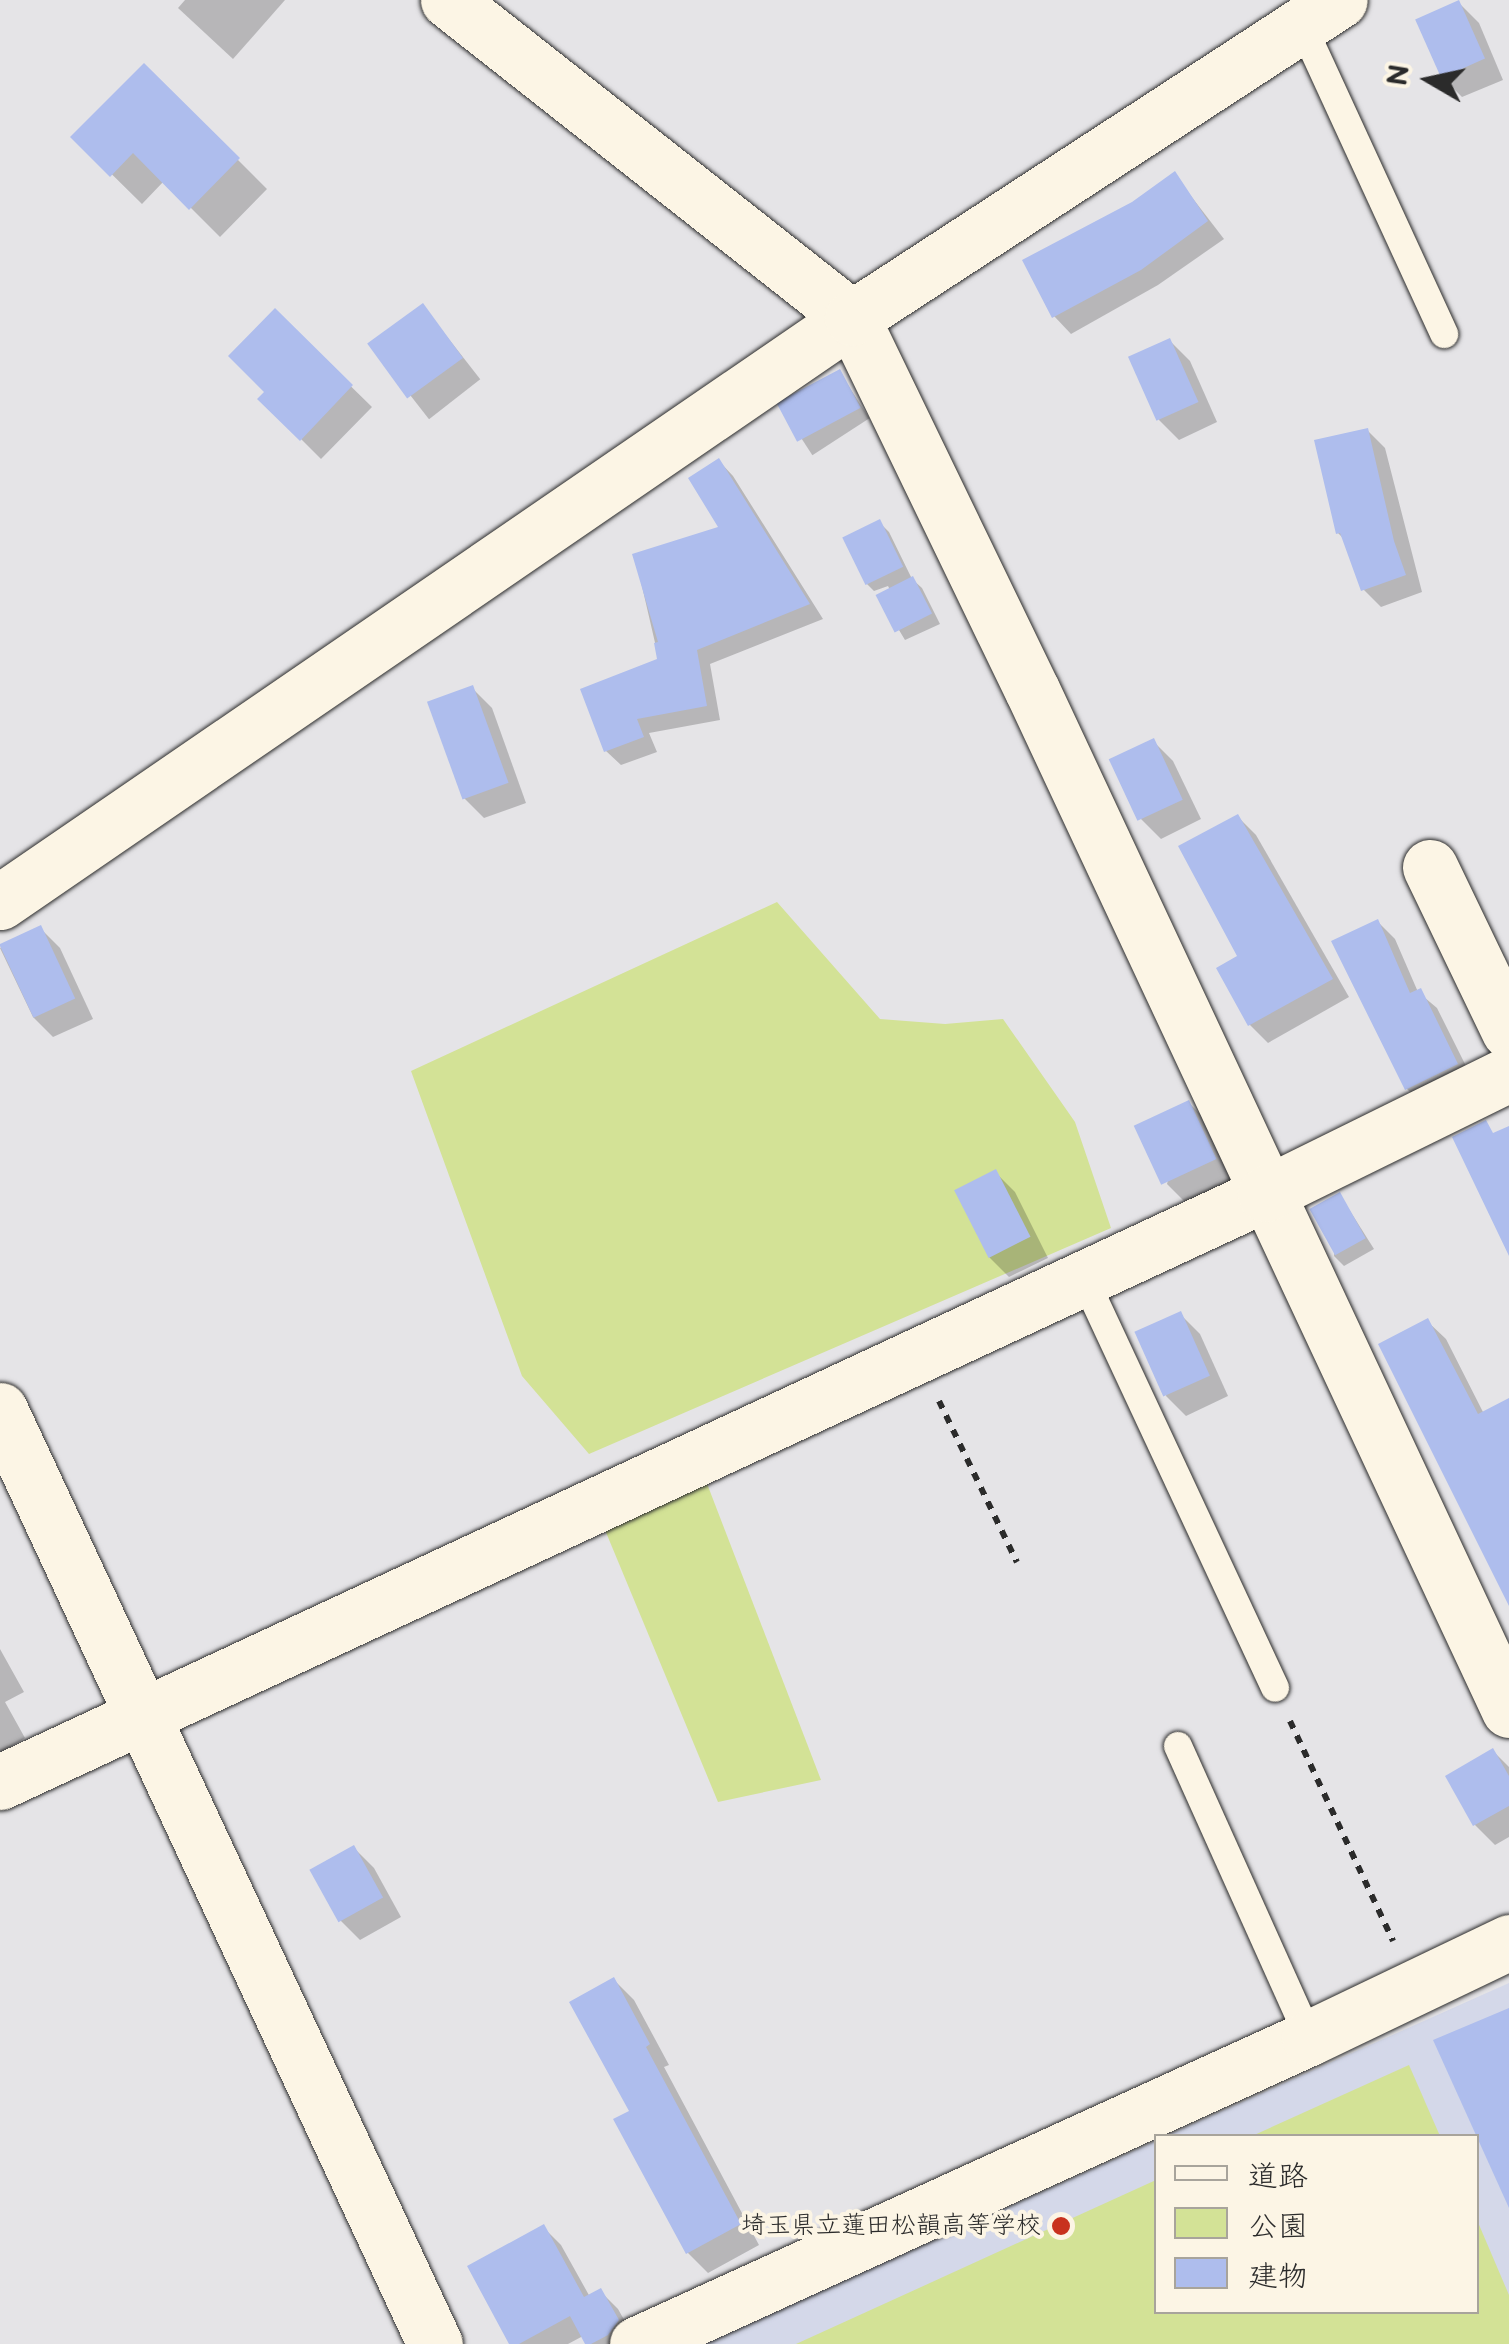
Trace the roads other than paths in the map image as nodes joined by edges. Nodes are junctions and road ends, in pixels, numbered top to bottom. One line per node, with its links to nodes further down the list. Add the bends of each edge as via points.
1 (448, 0): 3 (street)
2 (1322, 14): 3 (street); 4 (lane)
3 (852, 318): 6 (street); 9 (street)
4 (1444, 334)
5 (1430, 867): 7 (street)
6 (0, 902)
7 (1509, 1031)
8 (1509, 1074): 9 (street)
9 (1265, 1194): 10 (street); 13 (street)
10 (1084, 1278): 12 (lane); 14 (street)
11 (0, 1410): 14 (street)
12 (1275, 1688)
13 (1509, 1710)
14 (144, 1716): 16 (street); 19 (street)
15 (1178, 1746): 18 (lane)
16 (0, 1782)
17 (1509, 1942): 18 (street)
18 (1309, 2038): 20 (street)
19 (436, 2344)
20 (637, 2344)

